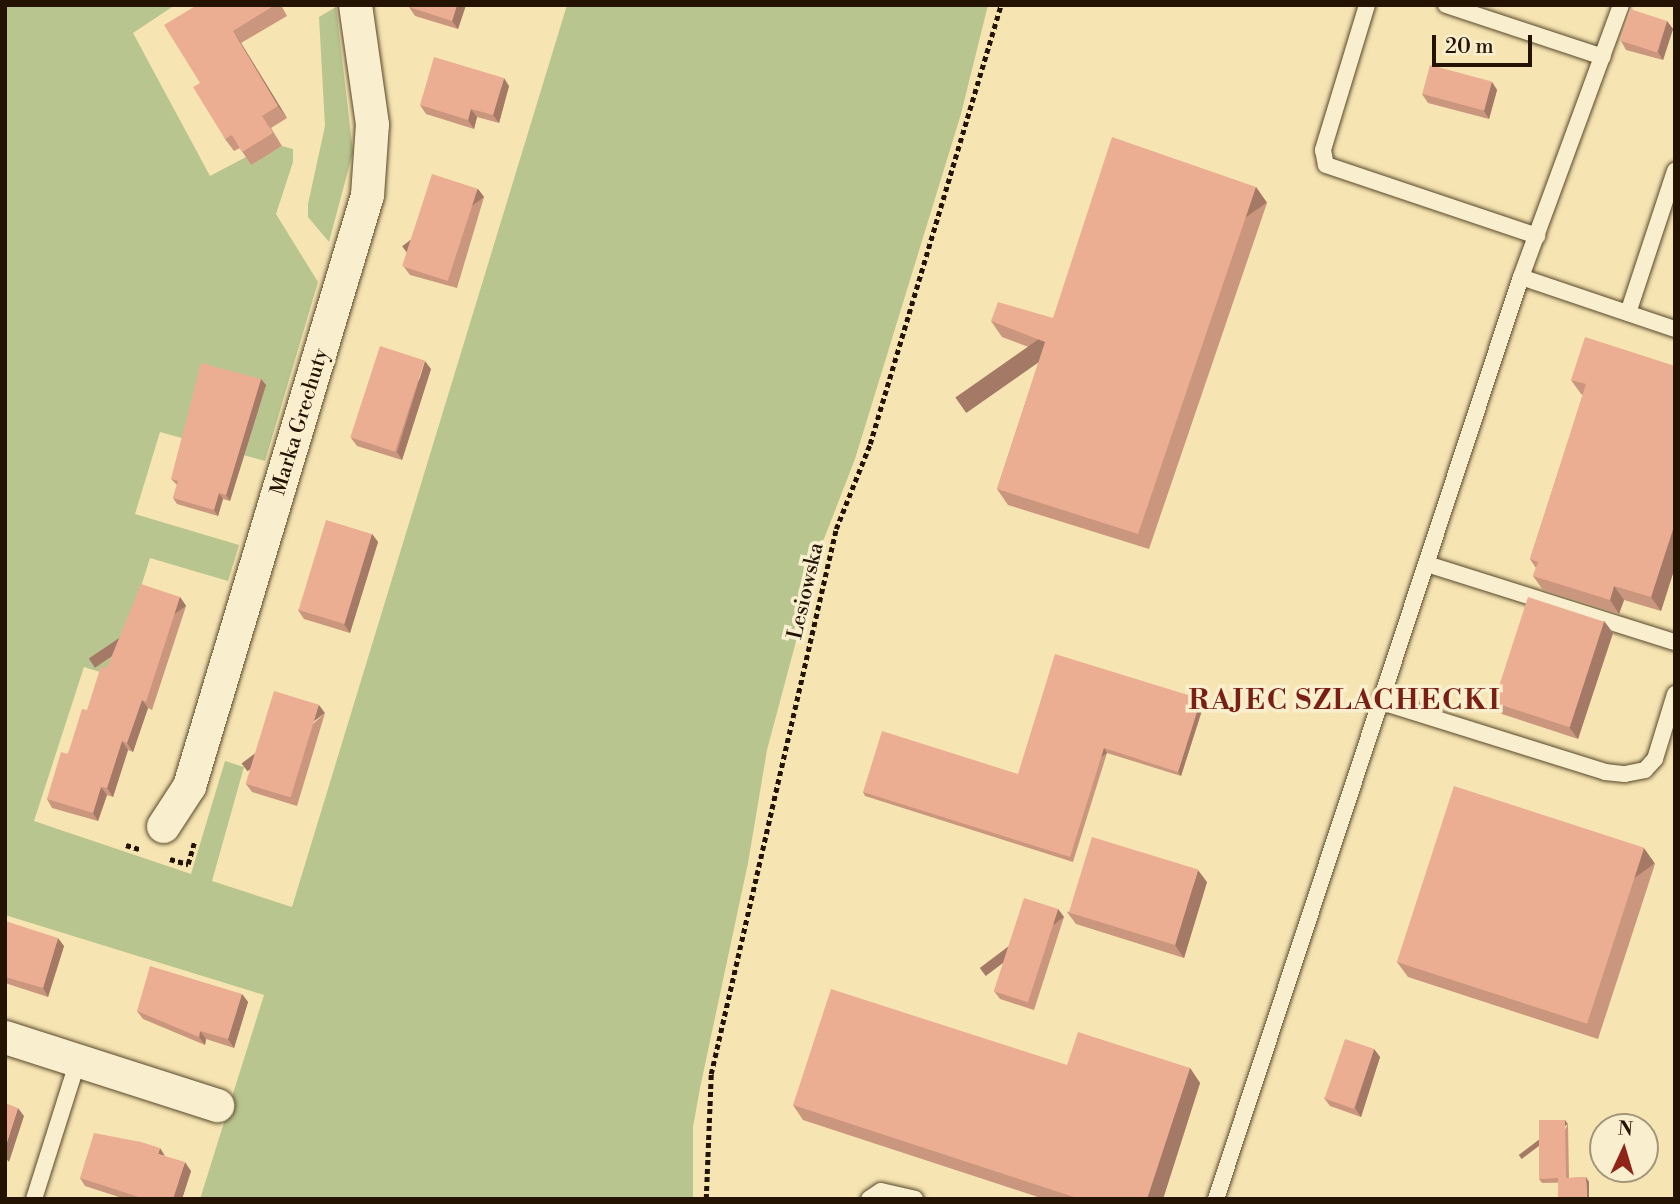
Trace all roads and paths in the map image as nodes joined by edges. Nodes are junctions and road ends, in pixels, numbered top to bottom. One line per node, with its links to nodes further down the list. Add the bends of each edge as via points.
1 (355, 5): 16 (street, Marka Grechuty, via 372,124 367,195 188,786)
2 (1000, 5): 21 (path, Lesiowska, via 870,444 836,529 711,1074)
3 (1367, 5): 8 (lane, via 1324,150 1326,165)
4 (1446, 5): 6 (lane)
5 (1621, 5): 6 (lane)
6 (1602, 57): 8 (lane)
7 (1675, 170): 10 (lane)
8 (1536, 236): 9 (lane)
9 (1521, 278): 10 (lane); 12 (lane)
10 (1628, 313): 11 (lane)
11 (1675, 329)
12 (1427, 564): 13 (lane); 15 (lane)
13 (1675, 642)
14 (1675, 694): 15 (lane, via 1655,759 1645,770 1625,774 1605,772)
15 (1382, 702): 24 (lane)
16 (163, 826)
17 (5, 1037): 18 (street)
18 (78, 1060): 19 (street); 20 (lane)
19 (217, 1105)
20 (34, 1199)
21 (706, 1199)
22 (869, 1199): 23 (lane, via 881,1191)
23 (915, 1199)
24 (1216, 1199)

